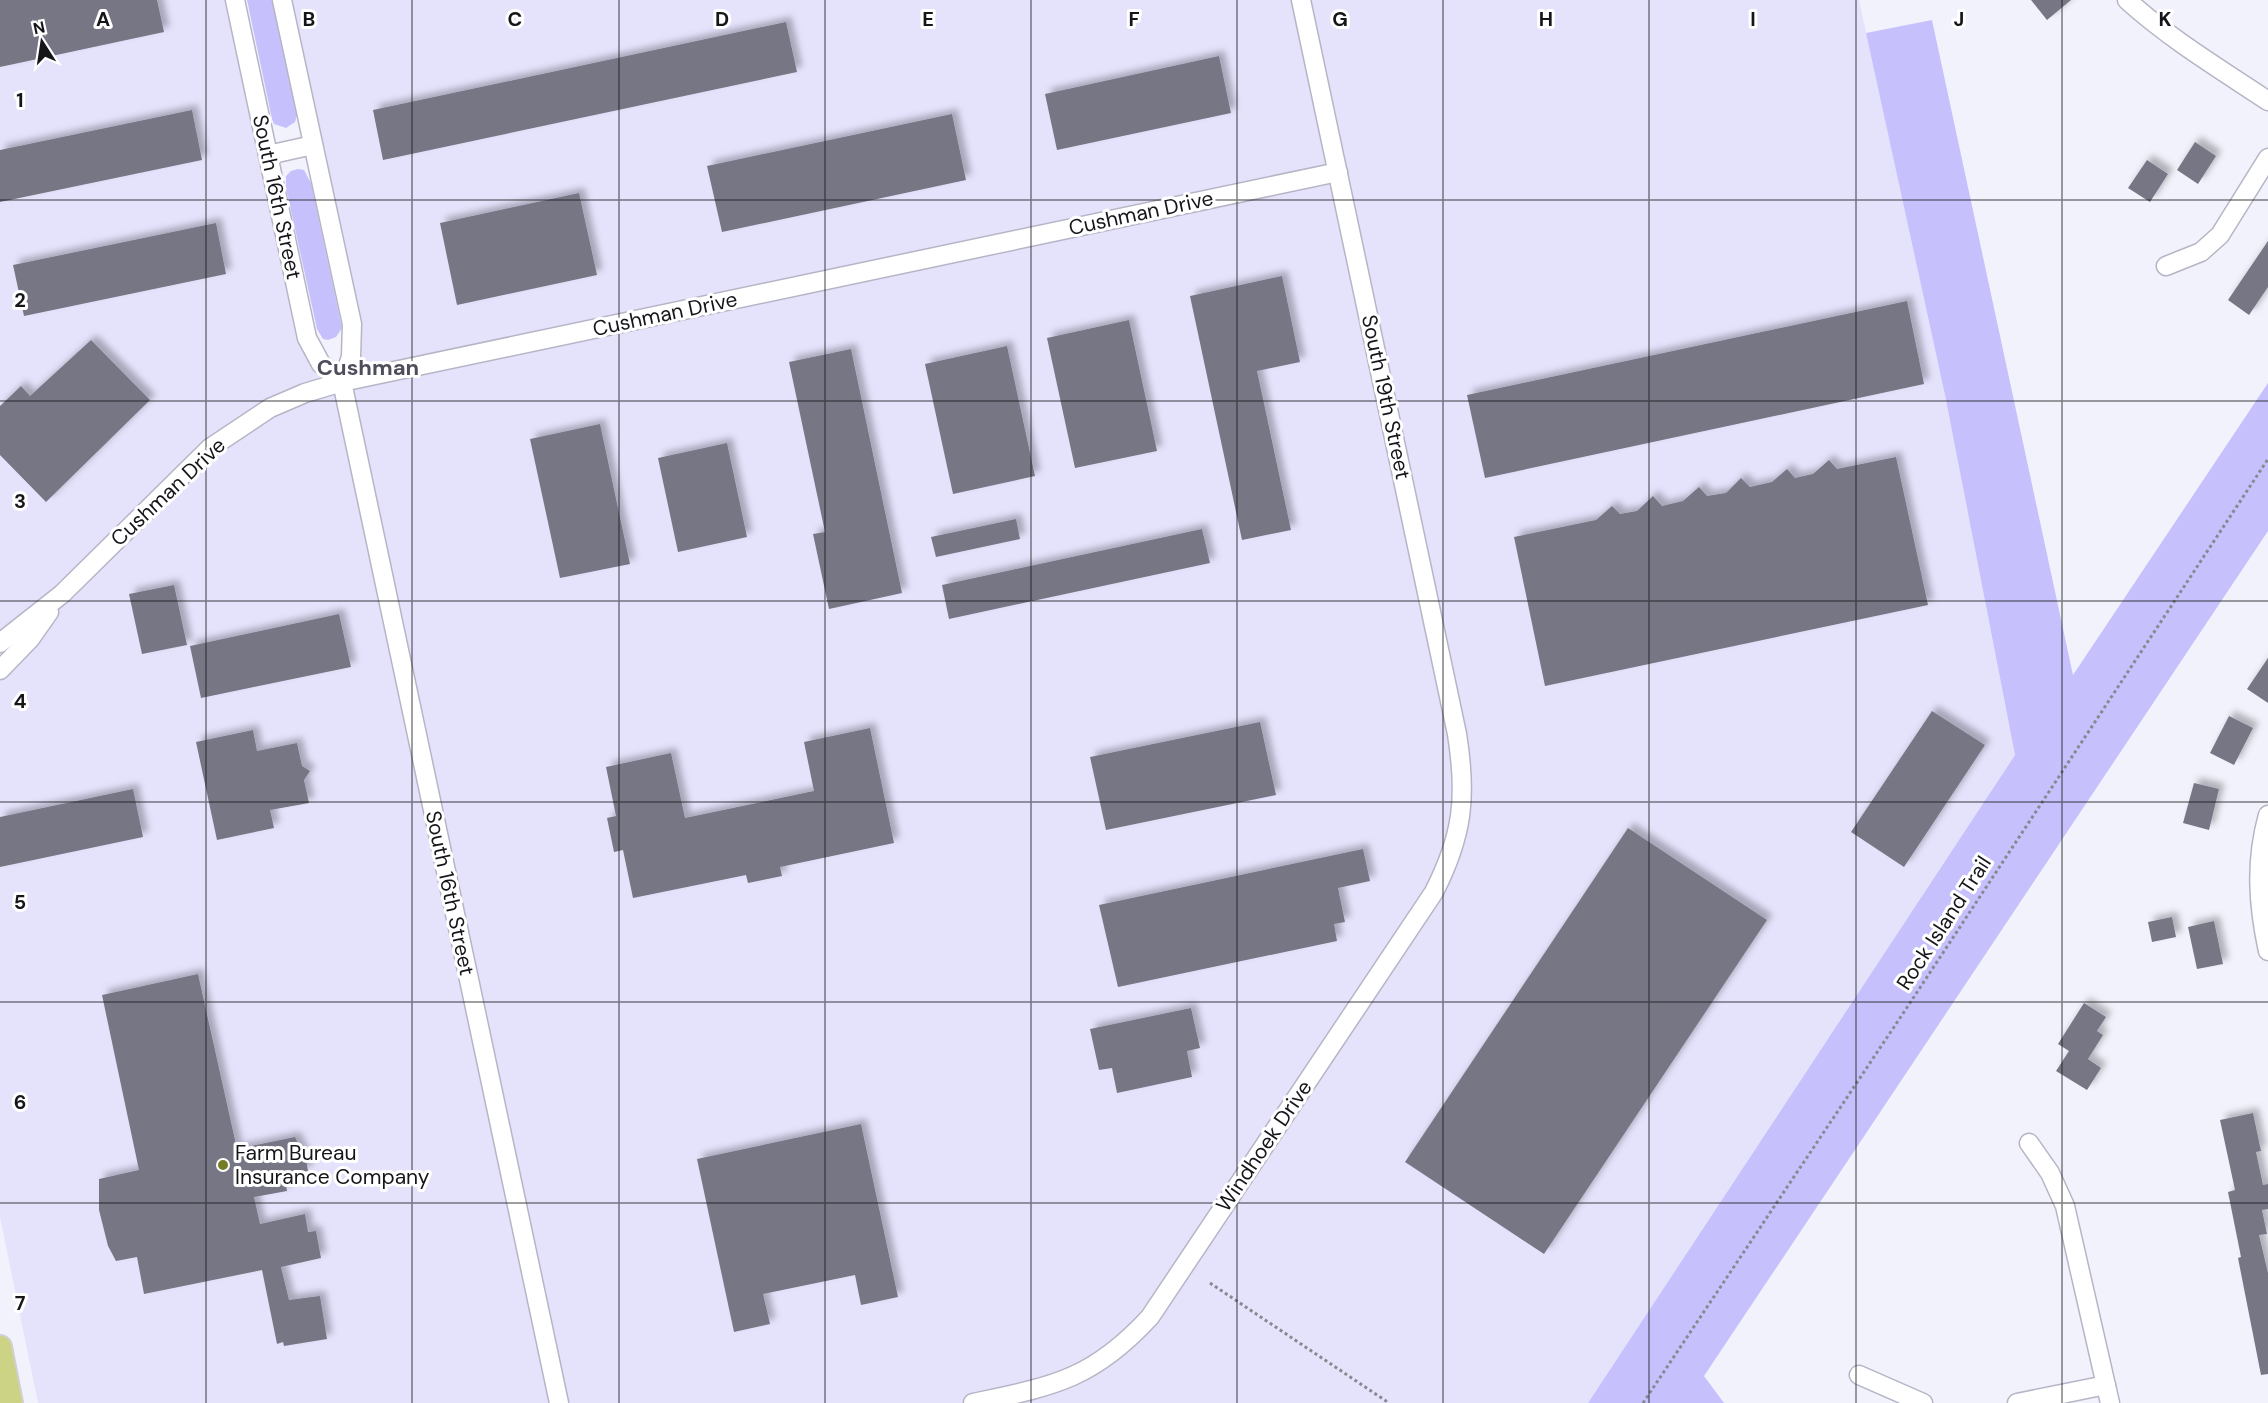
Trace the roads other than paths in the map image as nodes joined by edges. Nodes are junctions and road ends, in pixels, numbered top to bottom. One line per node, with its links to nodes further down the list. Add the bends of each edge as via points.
1 (235, 0): 7 (street, South 16th Street)
2 (282, 0): 6 (street, South 16th Street)
3 (1301, 0): 9 (street, South 19th Street)
4 (2127, 0): 5 (street, via 2182,44)
5 (2268, 101)
6 (313, 145): 7 (street); 11 (street, South 16th Street, via 352,324 351,357)
7 (268, 155): 11 (street, South 16th Street, via 307,338 321,364)
8 (2268, 158): 10 (street, via 2220,235 2201,252)
9 (1338, 172): 11 (street, Cushman Drive); 15 (street, South 19th Street, via 1457,734)
10 (2166, 266)
11 (342, 382): 12 (street, Cushman Drive, via 270,408 210,448); 23 (street, South 16th Street)
12 (62, 594): 13 (street, Cushman Drive); 14 (street, Cushman Drive, via 30,639)
13 (0, 643)
14 (0, 670)
15 (1463, 795): 24 (street, Windhoek Drive, via 1458,835 1434,892 1150,1317 1127,1342 1074,1377)
16 (2268, 815): 17 (street, via 2258,886)
17 (2268, 951)
18 (2029, 1143): 21 (street, via 2050,1173 2065,1206)
19 (0, 1347): 22 (main road)
20 (1858, 1375): 25 (street)
21 (2106, 1384): 26 (street); 27 (street)
22 (11, 1403)
23 (559, 1403)
24 (973, 1403)
25 (1923, 1403)
26 (2017, 1403)
27 (2110, 1403)

